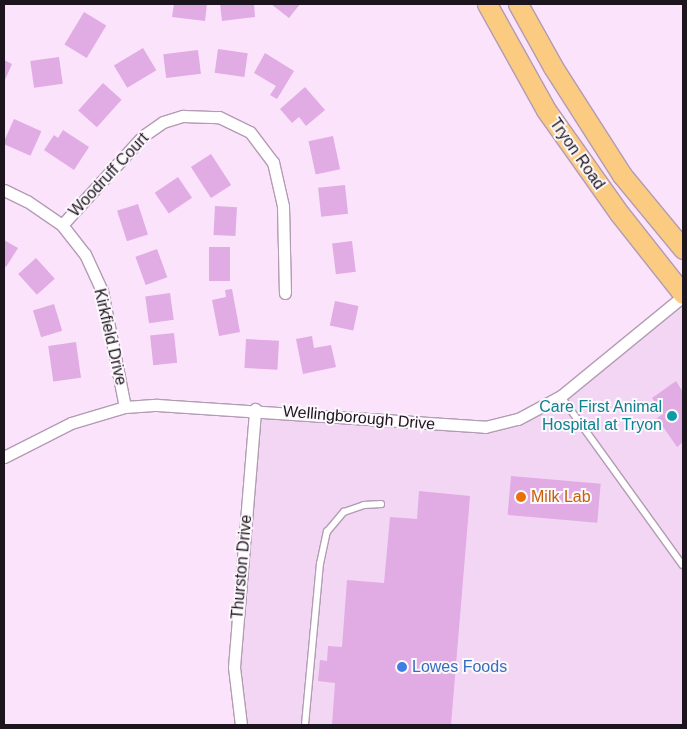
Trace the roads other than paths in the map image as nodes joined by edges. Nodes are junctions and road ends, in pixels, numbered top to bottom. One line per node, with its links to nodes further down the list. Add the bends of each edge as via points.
1 (487, 4): 7 (main road, Tryon Road, via 546,110 619,213)
2 (518, 4): 5 (main road, Tryon Road, via 553,67 622,176)
3 (4, 190): 4 (street, Kirkfield Drive)
4 (62, 225): 6 (street, Woodruff Court, via 143,136 163,122 184,116 219,117 250,132 274,162 283,206); 9 (street, Kirkfield Drive, via 85,254 102,291)
5 (683, 249)
6 (285, 293)
7 (683, 295): 8 (street, Wellingborough Drive)
8 (561, 396): 10 (street, Wellingborough Drive, via 518,419 485,427); 13 (lane)
9 (125, 407): 10 (street, Wellingborough Drive, via 190,404); 11 (street, Wellingborough Drive, via 71,424)
10 (255, 409): 14 (street, Thurston Drive, via 234,667)
11 (4, 457)
12 (381, 504): 15 (lane, via 364,504 344,512 327,532 320,564)
13 (683, 565)
14 (241, 725)
15 (305, 725)

